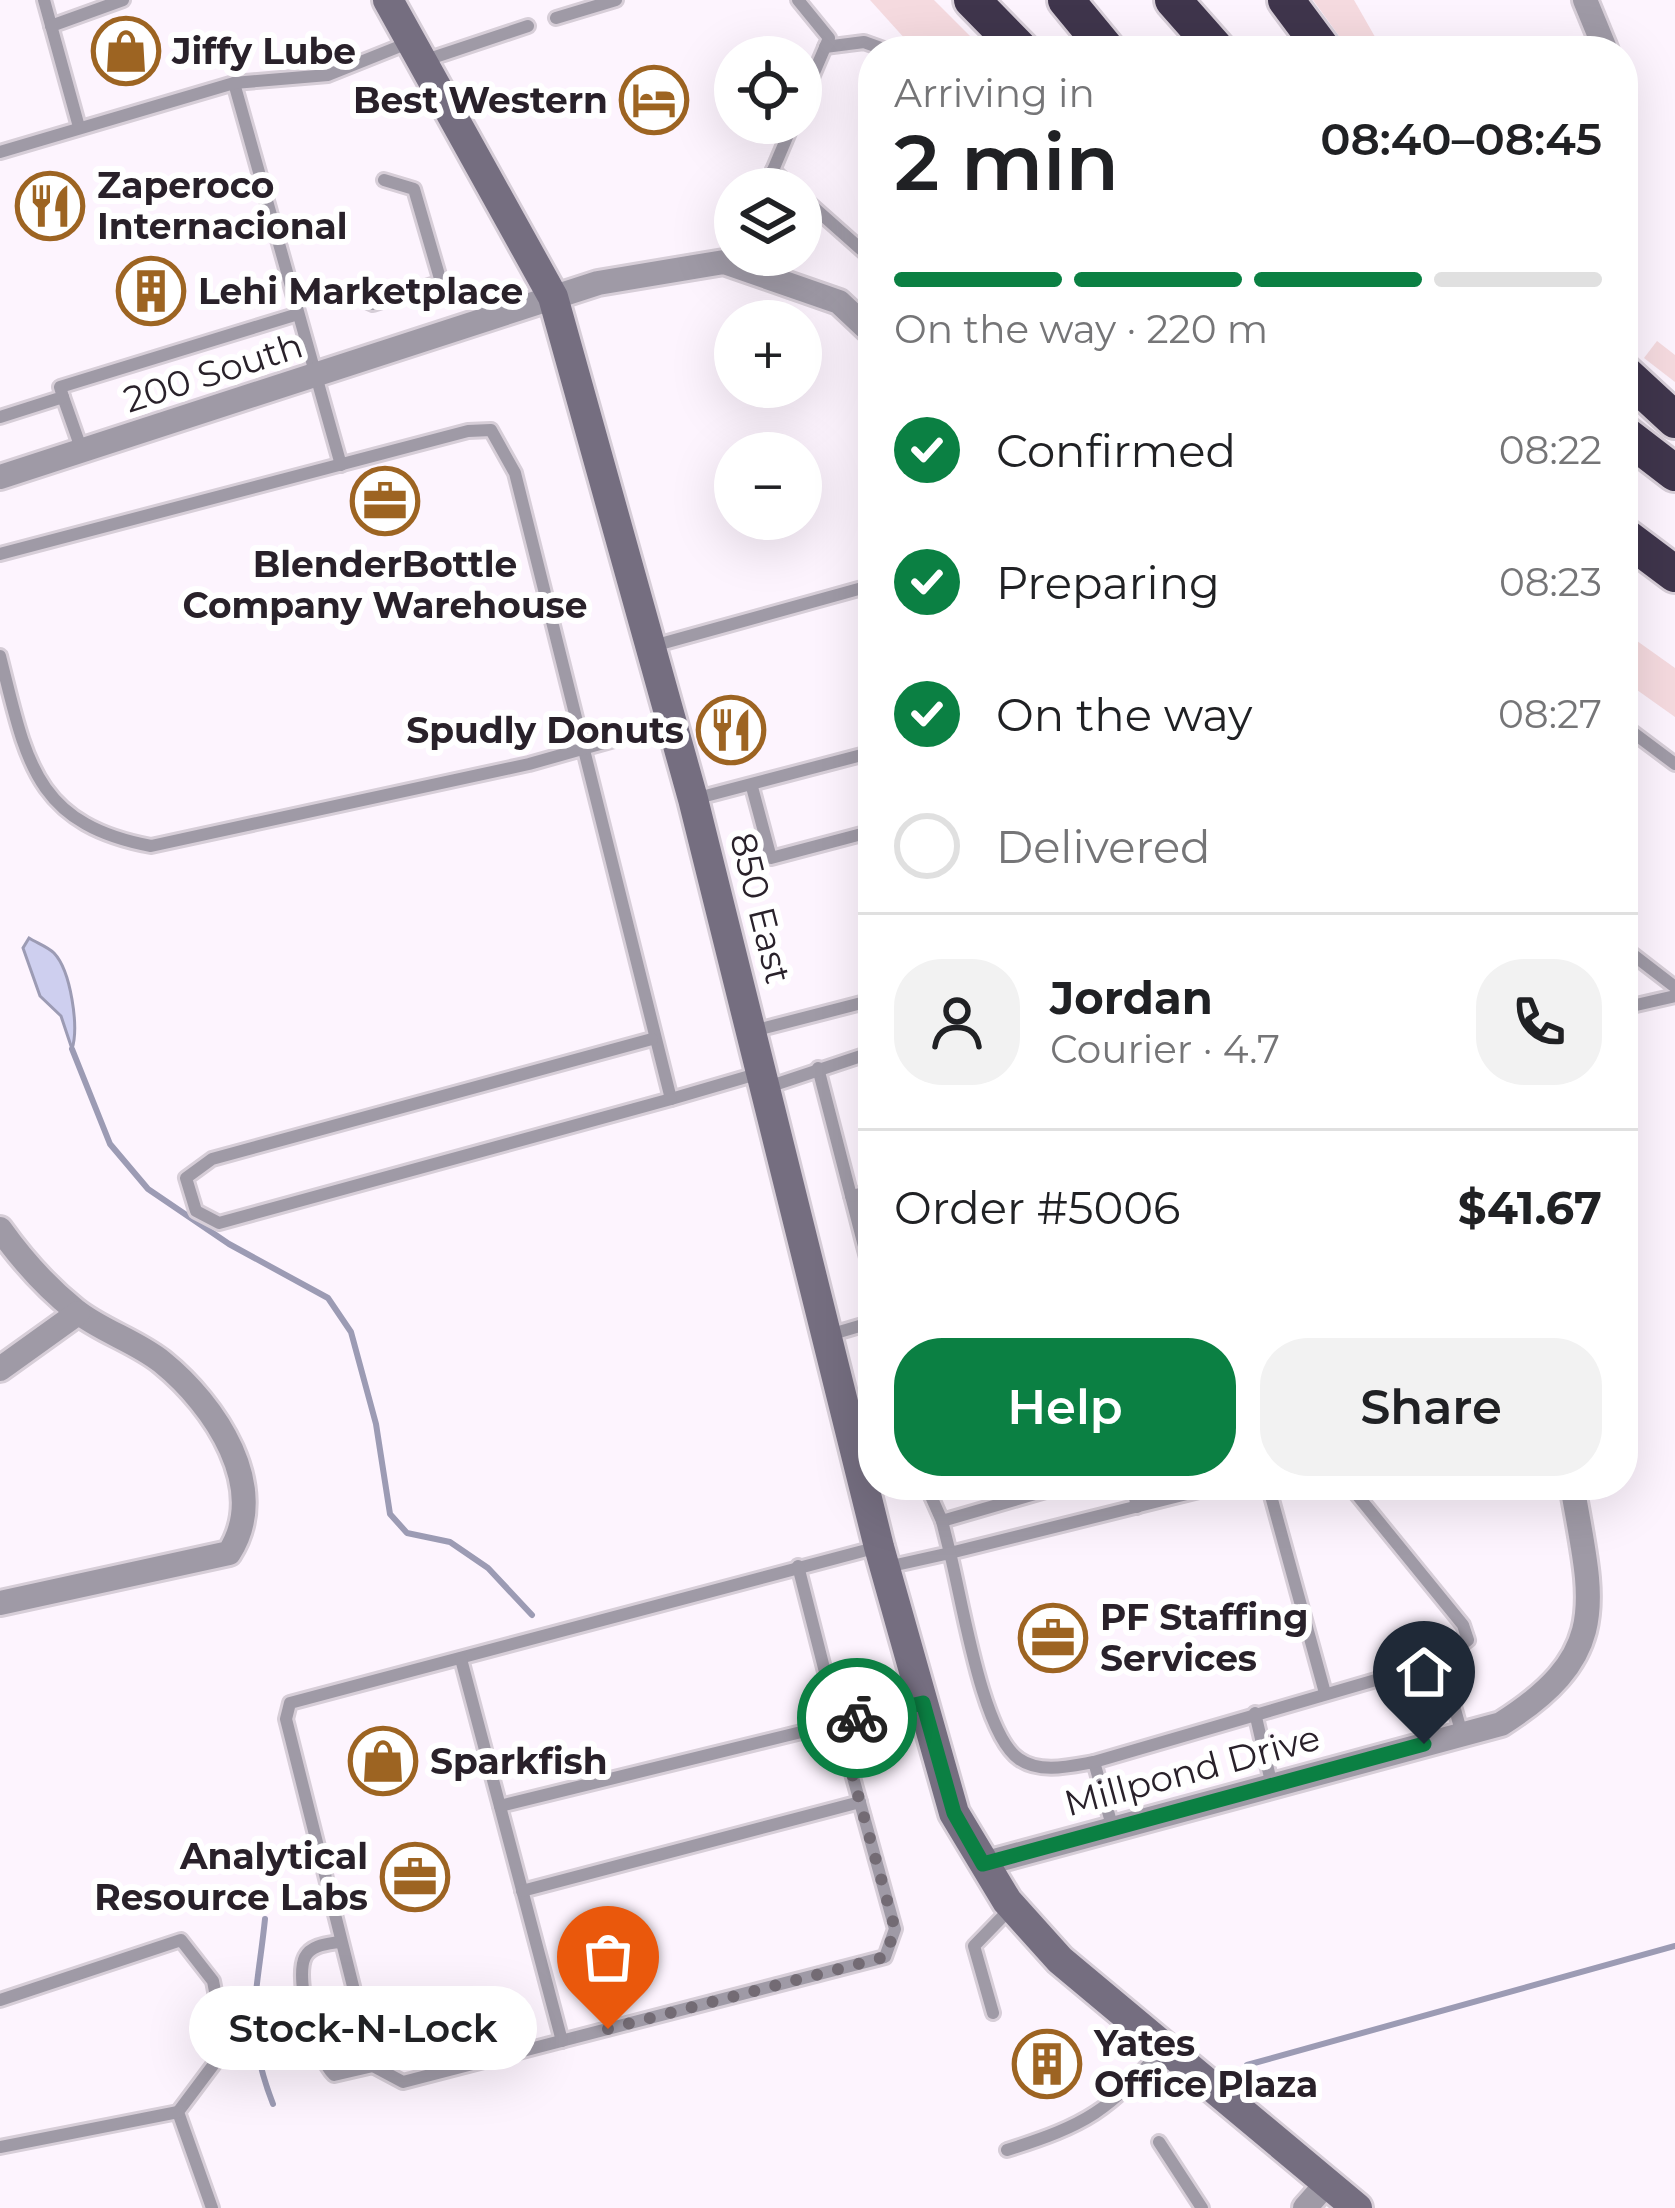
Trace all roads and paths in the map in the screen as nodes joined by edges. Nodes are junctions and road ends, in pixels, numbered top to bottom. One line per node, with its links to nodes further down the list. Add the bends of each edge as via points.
1 (44, 0): 12 (lane)
2 (123, 0): 12 (lane)
3 (616, 0): 11 (lane)
4 (798, 0): 20 (lane, via 824,26)
5 (972, 0): 14 (highway)
6 (1066, 0): 15 (highway)
7 (1173, 0): 16 (highway)
8 (1286, 0): 17 (highway)
9 (1585, 0): 18 (street)
10 (392, 1): 21 (main road, 850 East)
11 (556, 18)
12 (51, 26): 24 (lane)
13 (528, 26): 21 (lane)
14 (1007, 36)
15 (1096, 36)
16 (1205, 36)
17 (1313, 36)
18 (1600, 36)
19 (858, 43): 20 (lane)
20 (825, 47): 22 (lane)
21 (417, 51): 23 (lane, via 328,75); 32 (main road, 850 East)
22 (822, 54)
23 (234, 83): 24 (lane); 33 (lane)
24 (79, 127): 25 (lane)
25 (0, 152)
26 (384, 180): 31 (lane, via 414,189 442,278 430,290 373,304)
27 (822, 215): 28 (lane)
28 (858, 247)
29 (714, 264): 32 (street, 200 South)
30 (771, 276): 34 (street, via 839,302)
31 (358, 297)
32 (553, 297): 35 (street, 200 South); 49 (main road, 850 East)
33 (298, 314): 35 (lane); 37 (lane, via 60,387)
34 (858, 320)
35 (315, 378): 41 (street, 200 South); 42 (lane)
36 (1638, 386): 39 (highway)
37 (63, 398): 38 (lane); 41 (lane)
38 (0, 417)
39 (1675, 420)
40 (1638, 445): 43 (highway)
41 (82, 451): 44 (street, 200 South)
42 (340, 465): 46 (lane); 53 (lane, via 491,430 515,473)
43 (1675, 473)
44 (0, 477)
45 (1638, 547): 47 (highway)
46 (0, 554)
47 (1675, 574)
48 (858, 589): 49 (lane)
49 (652, 647): 51 (main road, 850 East)
50 (0, 656): 53 (lane, via 24,753 54,802 106,838 151,847)
51 (672, 723): 53 (lane); 57 (main road, 850 East)
52 (1638, 736): 55 (lane)
53 (581, 750): 64 (lane)
54 (858, 756): 56 (lane)
55 (1675, 764)
56 (752, 787): 57 (lane); 58 (lane, via 771,858)
57 (693, 799): 63 (main road, 850 East)
58 (858, 835)
59 (1638, 959): 60 (lane)
60 (1675, 992): 61 (lane)
61 (1638, 1003)
62 (858, 1004): 63 (lane)
63 (752, 1031): 67 (main road, 850 East)
64 (652, 1039): 68 (lane); 68 (lane, via 212,1159 186,1178 196,1211 219,1223)
65 (858, 1056): 66 (lane)
66 (818, 1068): 67 (lane); 70 (lane)
67 (765, 1080): 68 (lane); 75 (main road, 850 East)
68 (670, 1099)
69 (858, 1194): 70 (lane)
70 (851, 1196): 71 (lane)
71 (858, 1218)
72 (0, 1228): 73 (street, via 32,1273)
73 (78, 1313): 76 (street); 91 (street, via 159,1359 195,1392 224,1432 242,1478 243,1531 229,1553)
74 (858, 1327): 75 (lane)
75 (828, 1336): 77 (main road, 850 East)
76 (0, 1369)
77 (858, 1459)
78 (868, 1500): 89 (main road, 850 East)
79 (933, 1500): 87 (lane)
80 (1014, 1500): 87 (lane)
81 (1135, 1500): 86 (lane)
82 (1164, 1500): 86 (lane)
83 (1272, 1500): 94 (lane)
84 (1361, 1500): 93 (lane, via 1463,1625 1468,1640)
85 (1575, 1500): 98 (street, Millpond Drive, via 1588,1628 1570,1667 1501,1724)
86 (1136, 1507): 88 (lane)
87 (942, 1521): 88 (lane)
88 (950, 1553): 89 (lane); 99 (lane, via 996,1730 1019,1760 1051,1768)
89 (882, 1557): 90 (lane); 95 (main road, 850 East)
90 (798, 1566): 92 (lane); 97 (lane)
91 (0, 1604)
92 (461, 1659): 102 (lane); 107 (lane, via 290,1703 286,1719)
93 (1441, 1661): 94 (lane); 98 (lane)
94 (1325, 1693): 96 (lane)
95 (923, 1703): 97 (lane); 104 (main road, 850 East, via 954,1813)
96 (1255, 1713): 99 (lane); 100 (lane)
97 (838, 1723): 101 (lane); 102 (lane)
98 (1462, 1734): 100 (street, Millpond Drive)
99 (1094, 1762): 103 (lane)
100 (1272, 1786): 103 (street, Millpond Drive)
101 (860, 1802): 105 (lane); 110 (lane, via 895,1929 885,1957)
102 (500, 1806): 105 (lane)
103 (1113, 1829): 104 (street, Millpond Drive)
104 (983, 1864): 106 (main road, 850 East)
105 (522, 1891): 110 (lane)
106 (1012, 1907): 109 (lane, via 974,1946); 111 (main road, 850 East, via 1060,1960)
107 (339, 1942): 112 (lane); 112 (lane, via 305,1956 314,2040 334,2075)
108 (0, 2000): 113 (lane, via 181,1940 213,1981 226,2048)
109 (993, 2013)
110 (562, 2041): 112 (lane, via 403,2082)
111 (1164, 2046): 116 (lane, via 1116,2103); 117 (main road, 850 East)
112 (373, 2066)
113 (178, 2111): 115 (lane); 118 (lane)
114 (1159, 2142): 119 (lane)
115 (0, 2147)
116 (1007, 2150)
117 (1327, 2183): 120 (street); 121 (main road, 850 East)
118 (212, 2208)
119 (1202, 2208)
120 (1305, 2208)
121 (1357, 2208)

